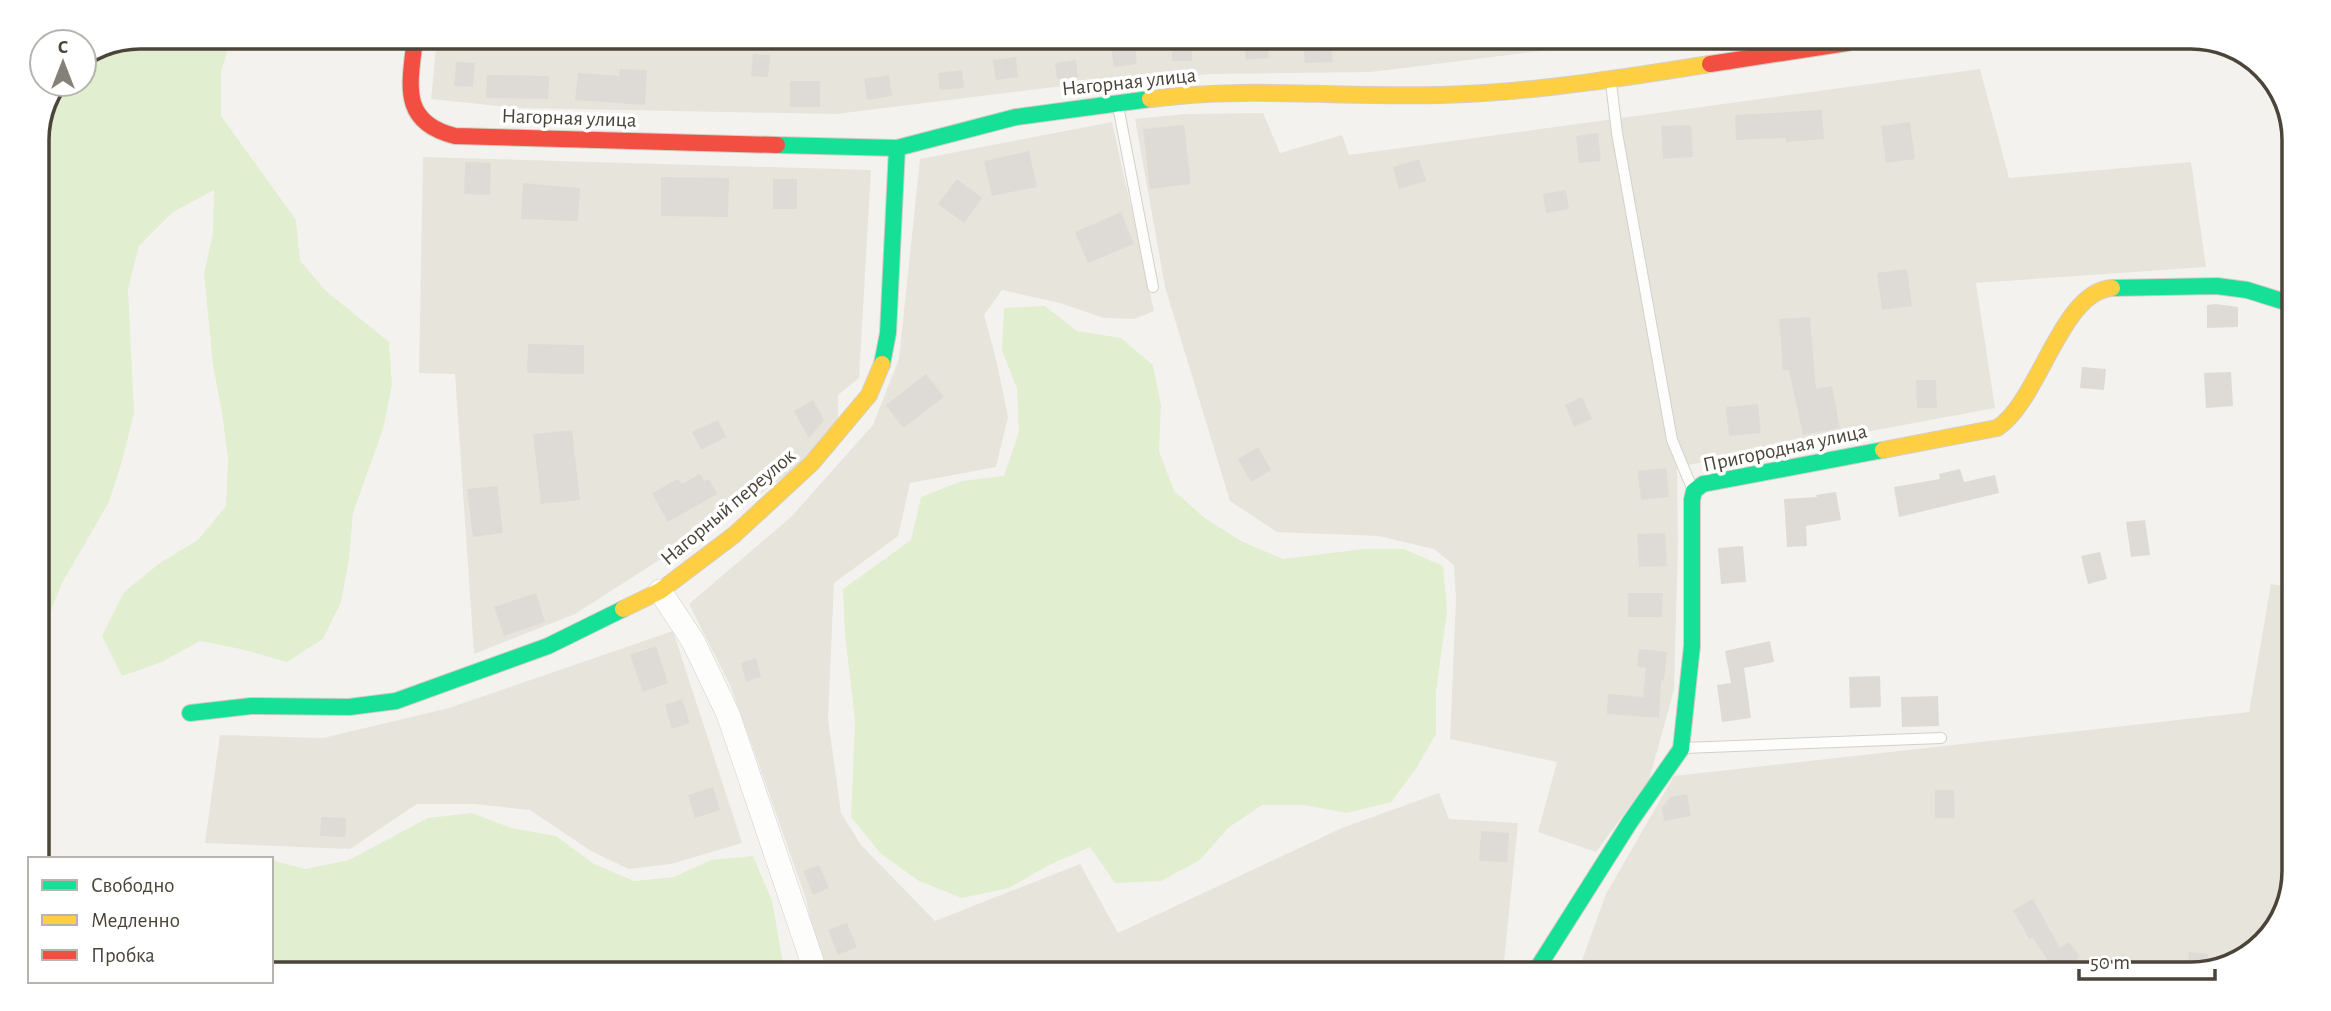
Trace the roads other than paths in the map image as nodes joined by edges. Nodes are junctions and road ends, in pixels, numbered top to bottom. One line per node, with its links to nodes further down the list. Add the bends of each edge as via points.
1 (414, 49): 5 (street, Нагорная улица, via 412,89 420,119 455,136)
2 (1809, 49): 3 (street, Нагорная улица)
3 (1610, 80): 4 (street, Нагорная улица, via 1466,94 1241,93); 8 (lane, via 1669,428)
4 (1118, 103): 5 (street, Нагорная улица, via 1016,117); 6 (lane)
5 (897, 148): 9 (street, Нагорный переулок, via 888,333 869,394 812,463 734,535)
6 (1153, 287)
7 (2282, 301): 8 (street, Пригородная улица, via 2217,286 2107,288 2081,307 2045,358 2018,411 1997,428 1703,484)
8 (1694, 491): 12 (street, Пригородная улица, via 1692,646)
9 (660, 591): 10 (street, Нагорный переулок, via 548,646 386,704 346,709 260,705); 13 (street, via 693,641 728,714)
10 (190, 713)
11 (1941, 738): 12 (lane)
12 (1681, 748): 14 (street, Пригородная улица)
13 (812, 962)
14 (1541, 962)

